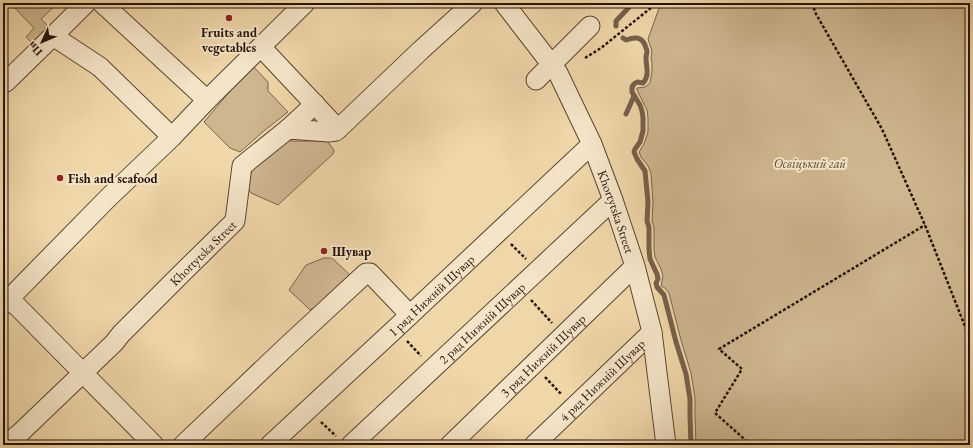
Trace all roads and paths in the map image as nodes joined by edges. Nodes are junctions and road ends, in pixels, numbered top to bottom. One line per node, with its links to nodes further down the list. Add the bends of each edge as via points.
1 (86, 3): 9 (lane)
2 (102, 3): 15 (lane)
3 (305, 3): 10 (lane)
4 (473, 3): 18 (lane)
5 (657, 3): 11 (path)
6 (812, 3): 22 (path, via 882,129)
7 (508, 5): 12 (lane, Khortytska Street)
8 (590, 26): 12 (lane)
9 (53, 36): 13 (lane, via 6,82); 19 (lane, via 100,67)
10 (261, 47): 15 (lane); 16 (lane)
11 (601, 48)
12 (552, 65): 14 (lane); 20 (lane, Khortytska Street)
13 (3, 79)
14 (536, 80)
15 (207, 100): 19 (lane)
16 (315, 104): 17 (lane, Khortytska Street); 18 (lane)
17 (288, 129): 18 (lane, via 328,132); 35 (lane, Khortytska Street, via 242,166 235,221)
18 (338, 129)
19 (172, 136): 27 (lane)
20 (592, 144): 21 (lane, Khortytska Street); 23 (lane, 1 ряд Нижній Шувар)
21 (613, 200): 24 (lane, Khortytska Street); 25 (lane, 2 ряд Нижній Шувар)
22 (925, 225): 32 (path); 46 (path, via 719,349 742,369 715,413)
23 (499, 231): 25 (path); 28 (lane, 1 ряд Нижній Шувар)
24 (635, 266): 30 (lane, Khortytska Street); 31 (lane, 3 ряд Нижній Шувар)
25 (537, 271): 26 (lane, 2 ряд Нижній Шувар)
26 (519, 288): 31 (path); 34 (lane, 2 ряд Нижній Шувар)
27 (6, 301): 35 (lane)
28 (410, 315): 29 (lane, 1 ряд Нижній Шувар); 42 (lane, via 370,273 366,273)
29 (395, 329): 34 (path); 37 (lane, 1 ряд Нижній Шувар)
30 (652, 332): 36 (lane, 4 ряд Нижній Шувар); 39 (lane, Khortytska Street)
31 (563, 335): 33 (lane, 3 ряд Нижній Шувар)
32 (970, 339)
33 (533, 364): 36 (path); 44 (lane, 3 ряд Нижній Шувар)
34 (432, 368): 38 (lane, 2 ряд Нижній Шувар)
35 (83, 372): 40 (lane, Khortytska Street); 41 (lane)
36 (573, 407): 45 (lane, 4 ряд Нижній Шувар)
37 (308, 410): 38 (path); 43 (lane, 1 ряд Нижній Шувар)
38 (345, 442)
39 (662, 442)
40 (5, 445)
41 (154, 445)
42 (183, 445)
43 (270, 445)
44 (450, 445)
45 (534, 445)
46 (751, 445)

